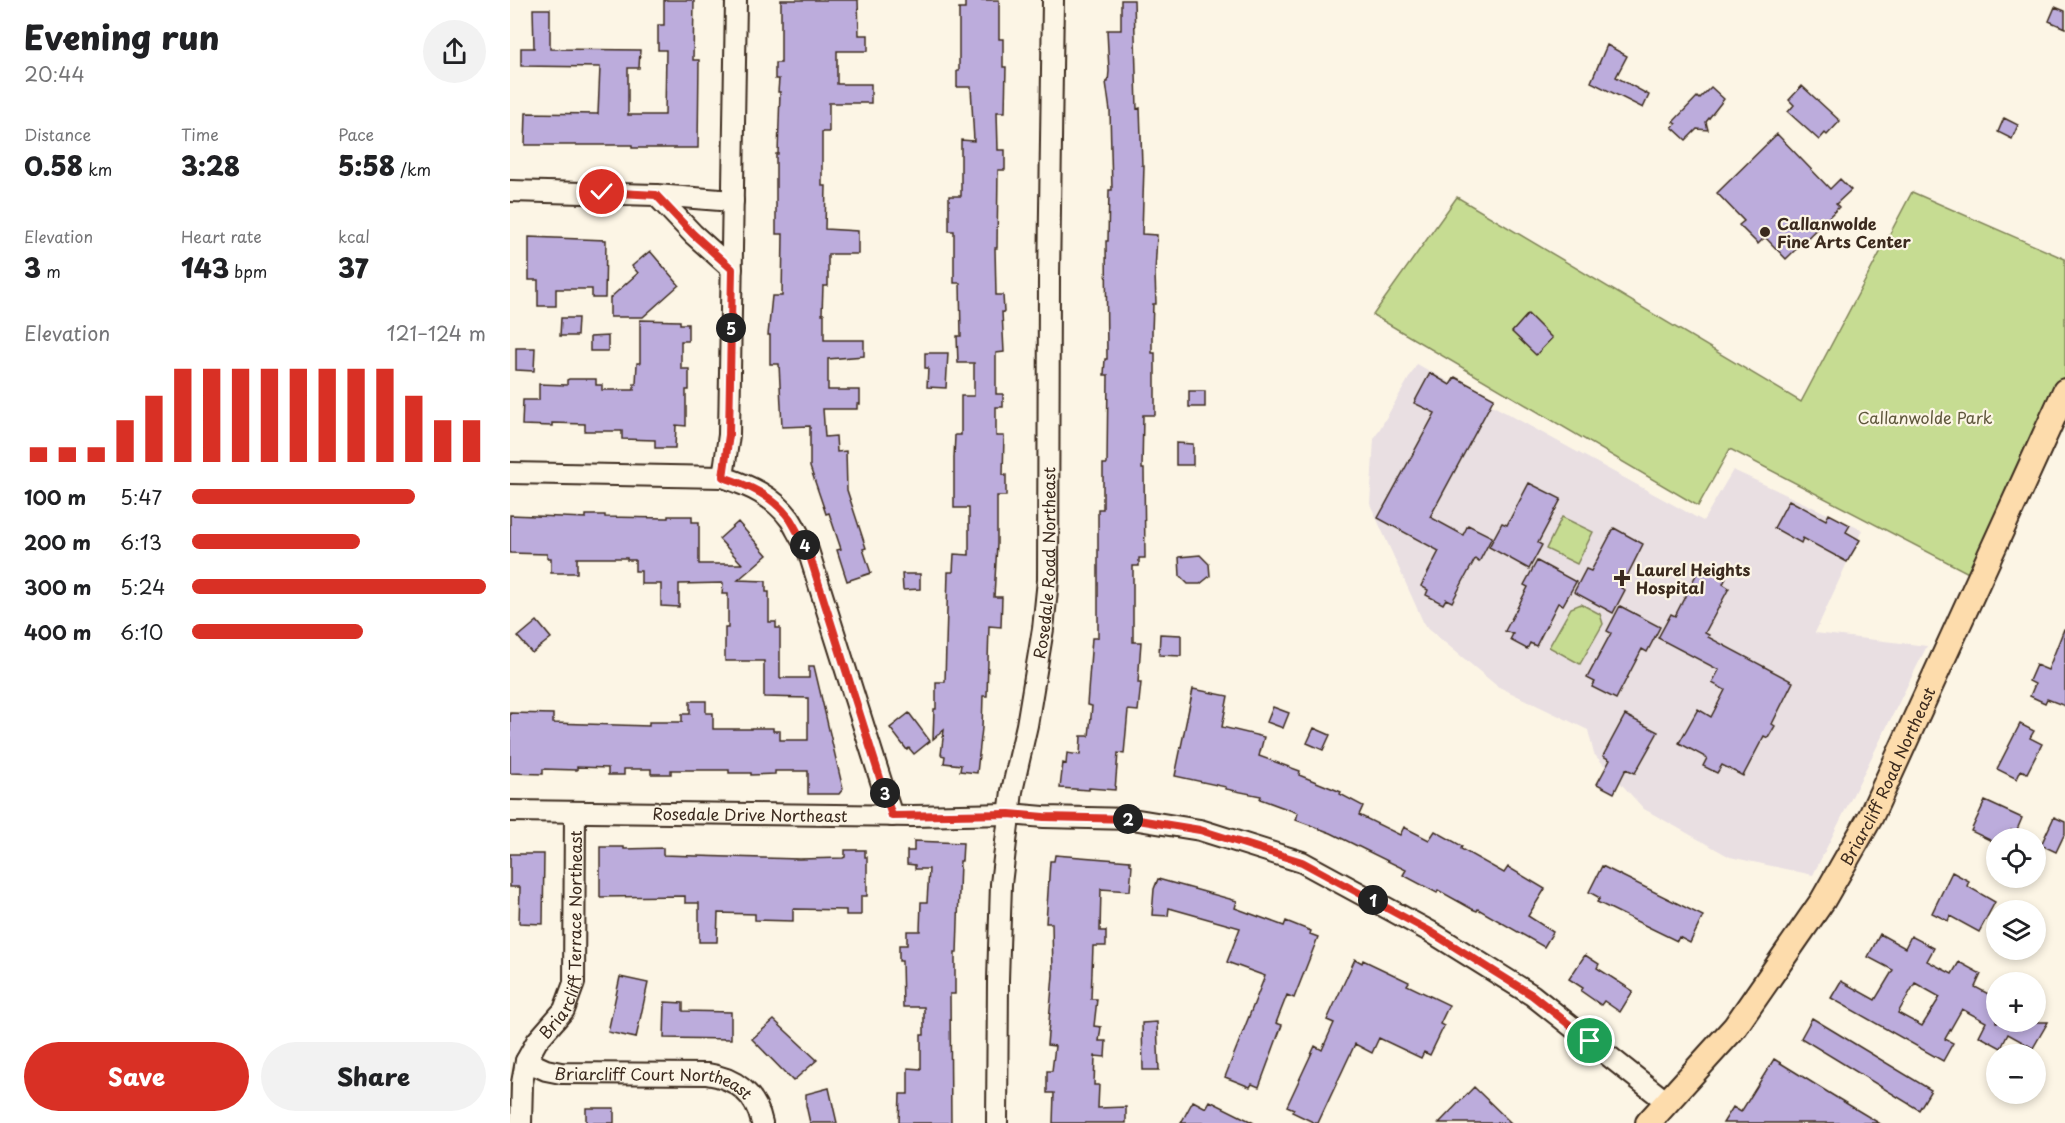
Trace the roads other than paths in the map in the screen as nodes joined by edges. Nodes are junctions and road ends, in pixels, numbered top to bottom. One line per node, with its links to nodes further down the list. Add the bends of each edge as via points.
1 (736, 0): 5 (street)
2 (1053, 0): 12 (street, Rosedale Road Northeast, via 1048,580 1027,725 1012,791)
3 (510, 191): 4 (street)
4 (656, 195): 5 (street); 6 (street)
5 (733, 201): 6 (street)
6 (732, 269): 9 (street, via 729,435)
7 (2065, 391): 15 (main road, Briarcliff Road Northeast, via 1871,816 1823,900 1735,1027)
8 (510, 472): 9 (street)
9 (723, 477): 13 (street, via 751,486 777,504 807,547)
10 (510, 811): 11 (street, Rosedale Drive Northeast)
11 (575, 812): 13 (street, Rosedale Drive Northeast); 14 (street, Briarcliff Terrace Northeast, via 574,983 564,1010 537,1041)
12 (1000, 814): 13 (street, Rosedale Drive Northeast); 15 (street, Rosedale Drive Northeast, via 1141,820 1200,830 1302,862 1431,932 1532,995); 18 (street, Rosedale Road Northeast)
13 (892, 816)
14 (526, 1061): 16 (street, Briarcliff Terrace Northeast); 17 (street, Briarcliff Court Northeast, via 561,1073 721,1076 749,1094)
15 (1668, 1103): 19 (main road, Briarcliff Road Northeast)
16 (521, 1123)
17 (762, 1123)
18 (998, 1123)
19 (1648, 1123)

